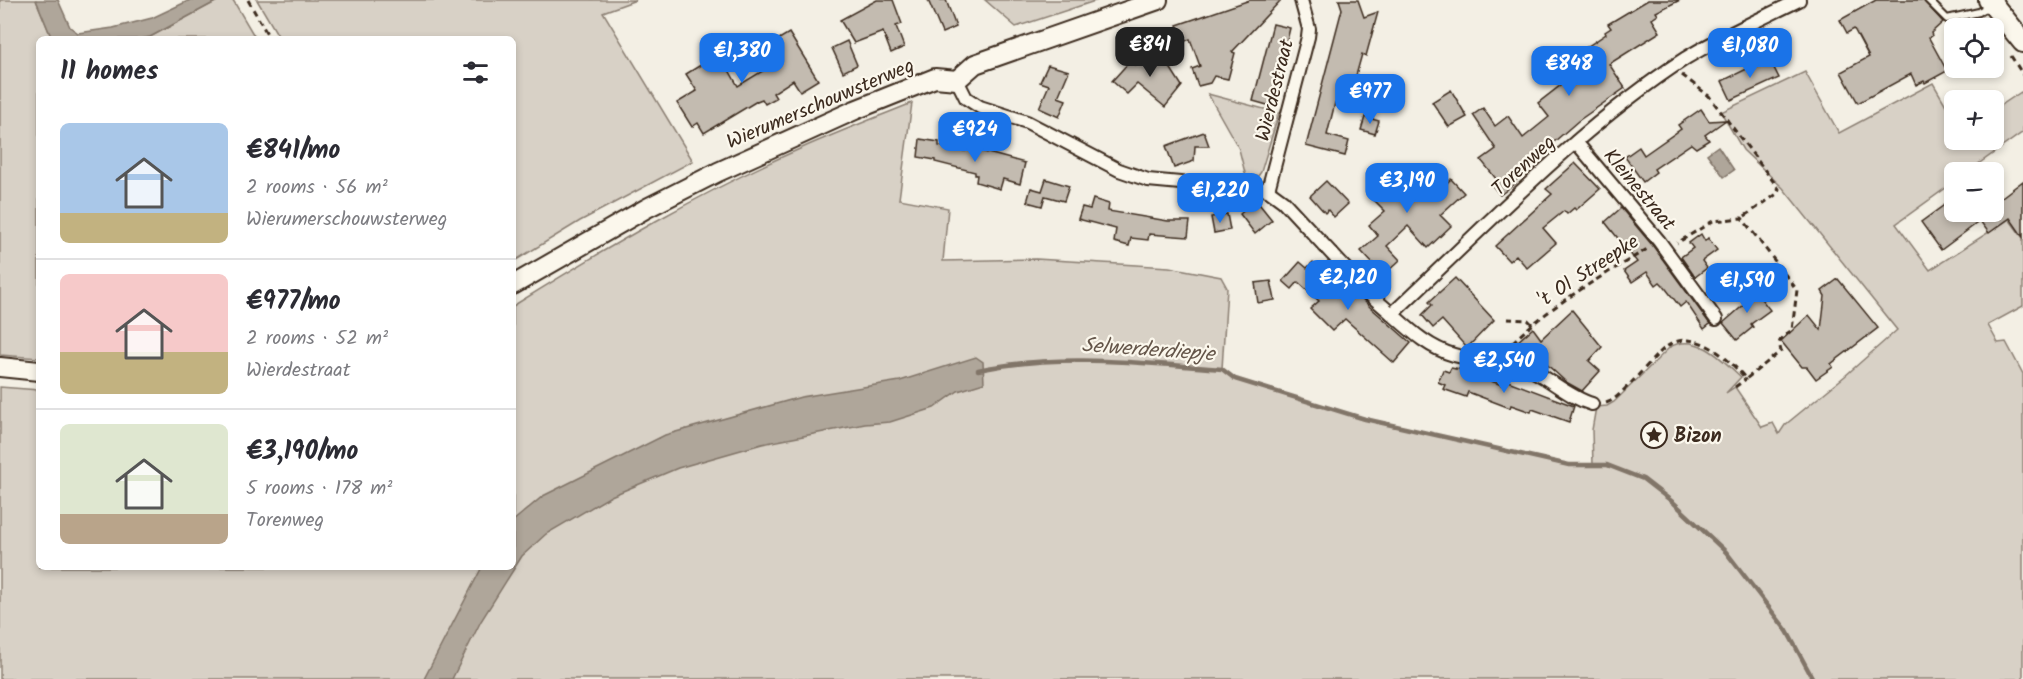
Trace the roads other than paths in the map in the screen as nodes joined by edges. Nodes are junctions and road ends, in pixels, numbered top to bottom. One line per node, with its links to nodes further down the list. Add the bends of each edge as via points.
1 (1158, 0): 7 (street, via 975,64)
2 (1301, 0): 9 (street, Wierdestraat, via 1308,37)
3 (1799, 0): 8 (street, Torenweg, via 1707,46)
4 (1928, 0): 5 (lane, via 1947,20 1980,12)
5 (1991, 2): 6 (main road)
6 (2023, 42)
7 (957, 80): 9 (street, via 966,98 980,106 1027,122 1119,170 1149,180); 10 (street, Wierumerschouwsterweg, via 939,77 925,82 718,172)
8 (1576, 142): 11 (street, Torenweg); 12 (street, Kleinestraat, via 1659,241)
9 (1268, 190): 11 (street)
10 (516, 283)
11 (1392, 314): 15 (street, via 1435,347 1454,355 1496,360 1534,371)
12 (1716, 319)
13 (0, 367): 14 (street)
14 (36, 371)
15 (1592, 404)

